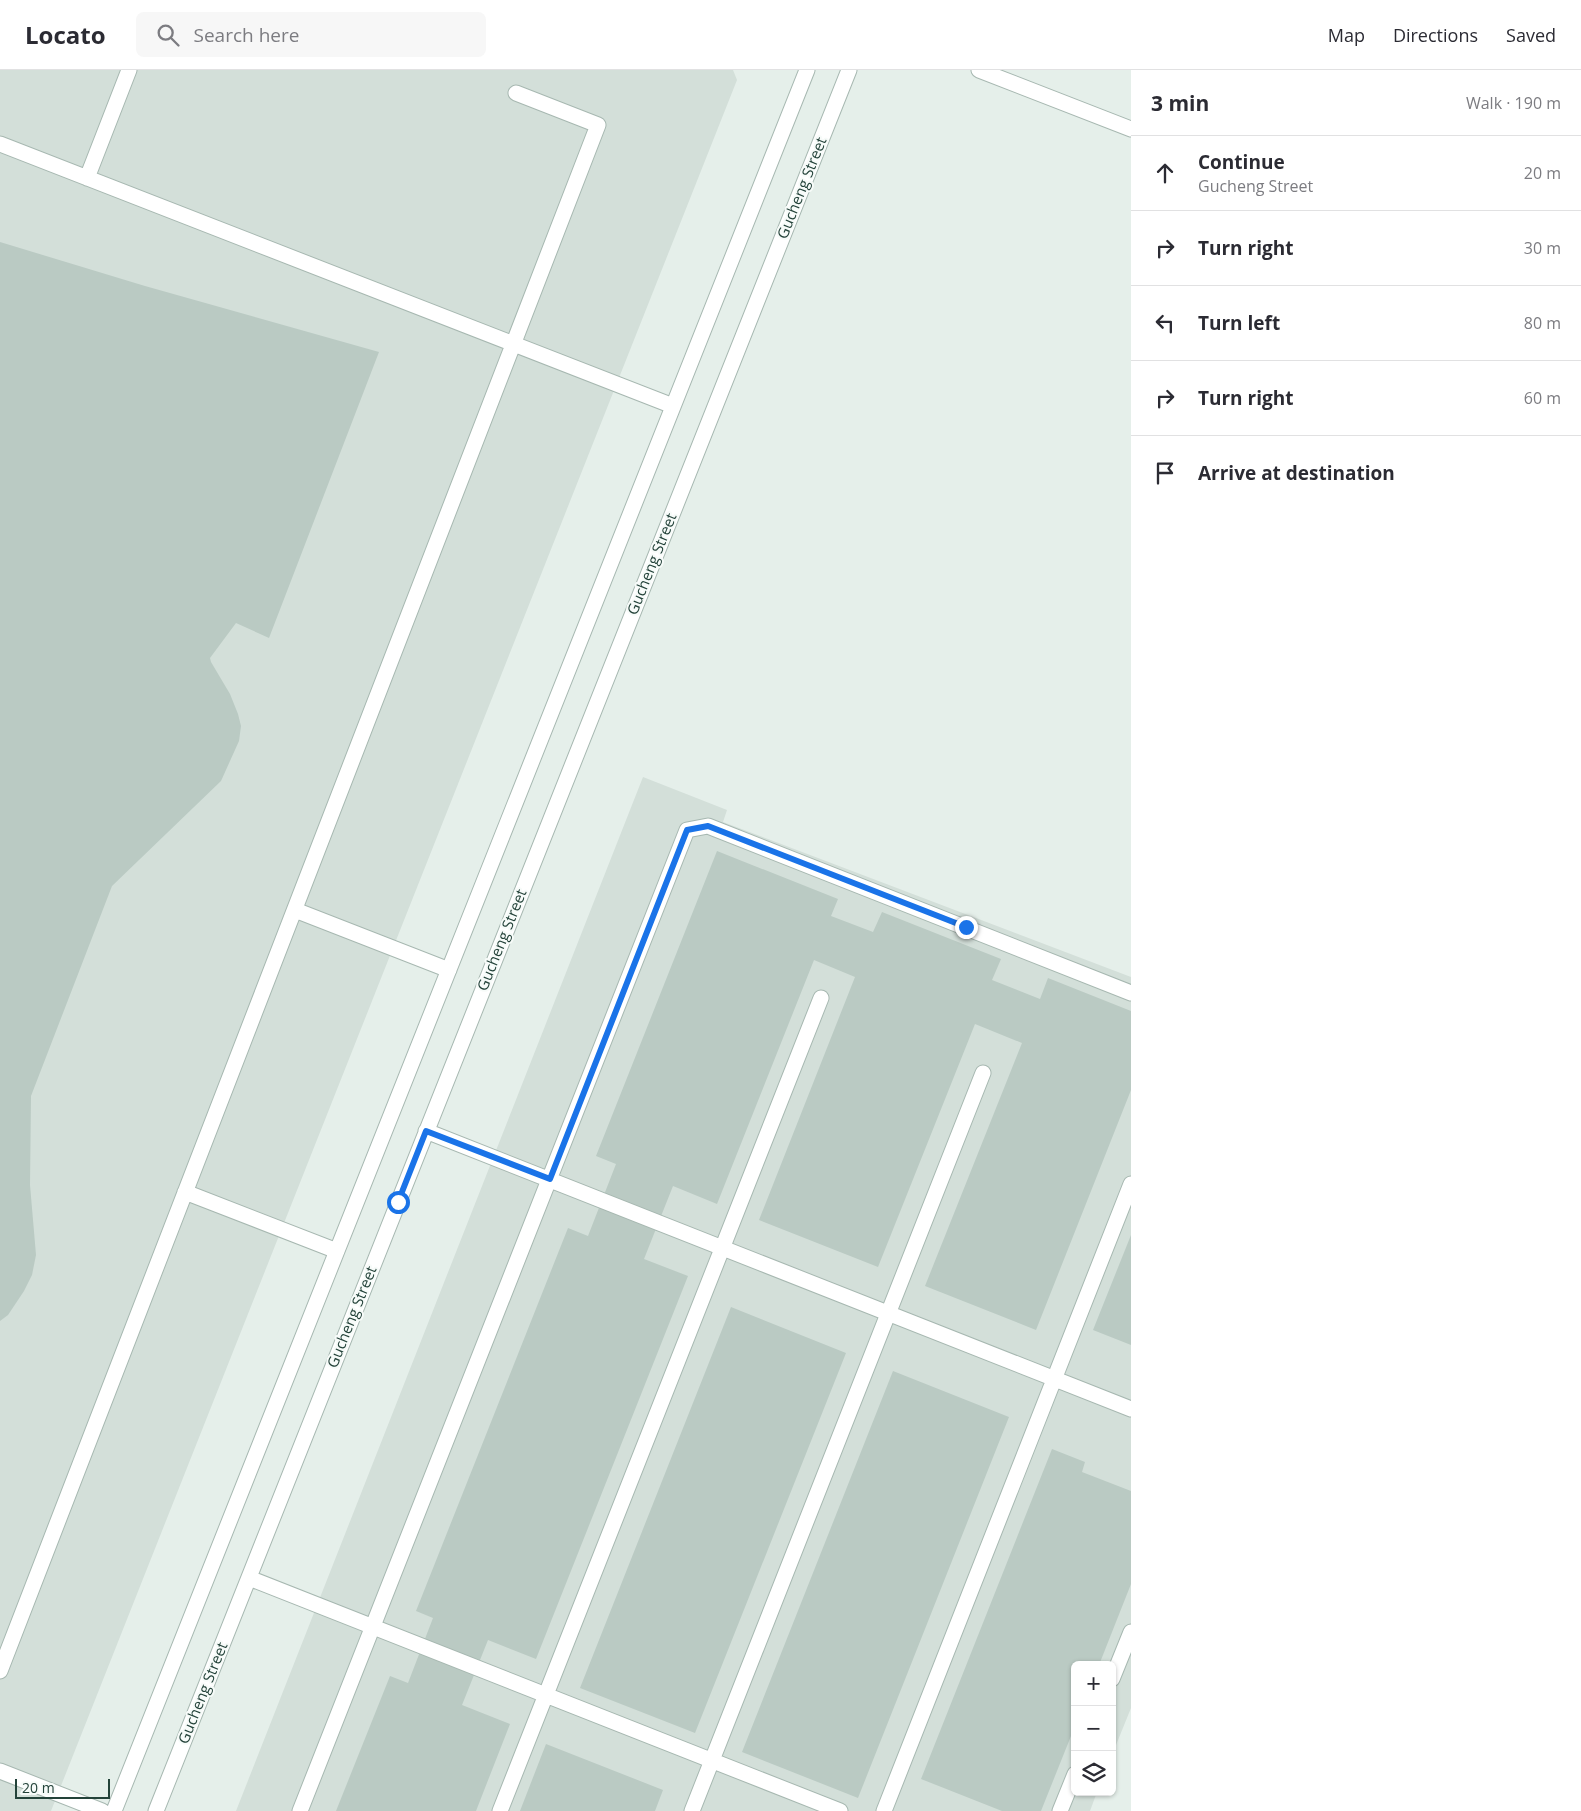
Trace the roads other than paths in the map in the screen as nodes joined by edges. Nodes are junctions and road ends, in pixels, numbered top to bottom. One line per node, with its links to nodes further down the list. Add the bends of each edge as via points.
1 (129, 70): 8 (street)
2 (807, 70): 10 (street)
3 (849, 70): 16 (street, Gucheng Street)
4 (979, 70): 6 (street)
5 (516, 93): 9 (street, via 598,125)
6 (1131, 129)
7 (0, 144): 8 (street)
8 (87, 178): 9 (street)
9 (514, 344): 10 (street); 11 (street)
10 (673, 406): 12 (street)
11 (295, 910): 12 (street); 19 (street)
12 (449, 970): 21 (street)
13 (1131, 993): 17 (street, via 708,826 687,830)
14 (821, 998): 20 (street)
15 (983, 1073): 22 (street)
16 (426, 1131): 17 (street); 25 (street, Gucheng Street)
17 (550, 1179): 20 (street); 26 (street)
18 (1131, 1184): 23 (street)
19 (185, 1192): 21 (street); 29 (street)
20 (723, 1248): 22 (street); 30 (street)
21 (337, 1251): 35 (street)
22 (888, 1313): 23 (street); 31 (street)
23 (1054, 1378): 24 (street); 41 (street)
24 (1131, 1409)
25 (249, 1578): 26 (street); 36 (street, Gucheng Street)
26 (373, 1626): 30 (street); 37 (street)
27 (1131, 1632): 28 (street)
28 (1116, 1669)
29 (0, 1671)
30 (546, 1695): 31 (street); 38 (street)
31 (712, 1760): 39 (street); 40 (street)
32 (0, 1771): 34 (street)
33 (1071, 1784): 42 (street)
34 (102, 1811)
35 (114, 1811)
36 (156, 1811)
37 (300, 1811)
38 (500, 1811)
39 (692, 1811)
40 (840, 1811)
41 (884, 1811)
42 (1060, 1811)

